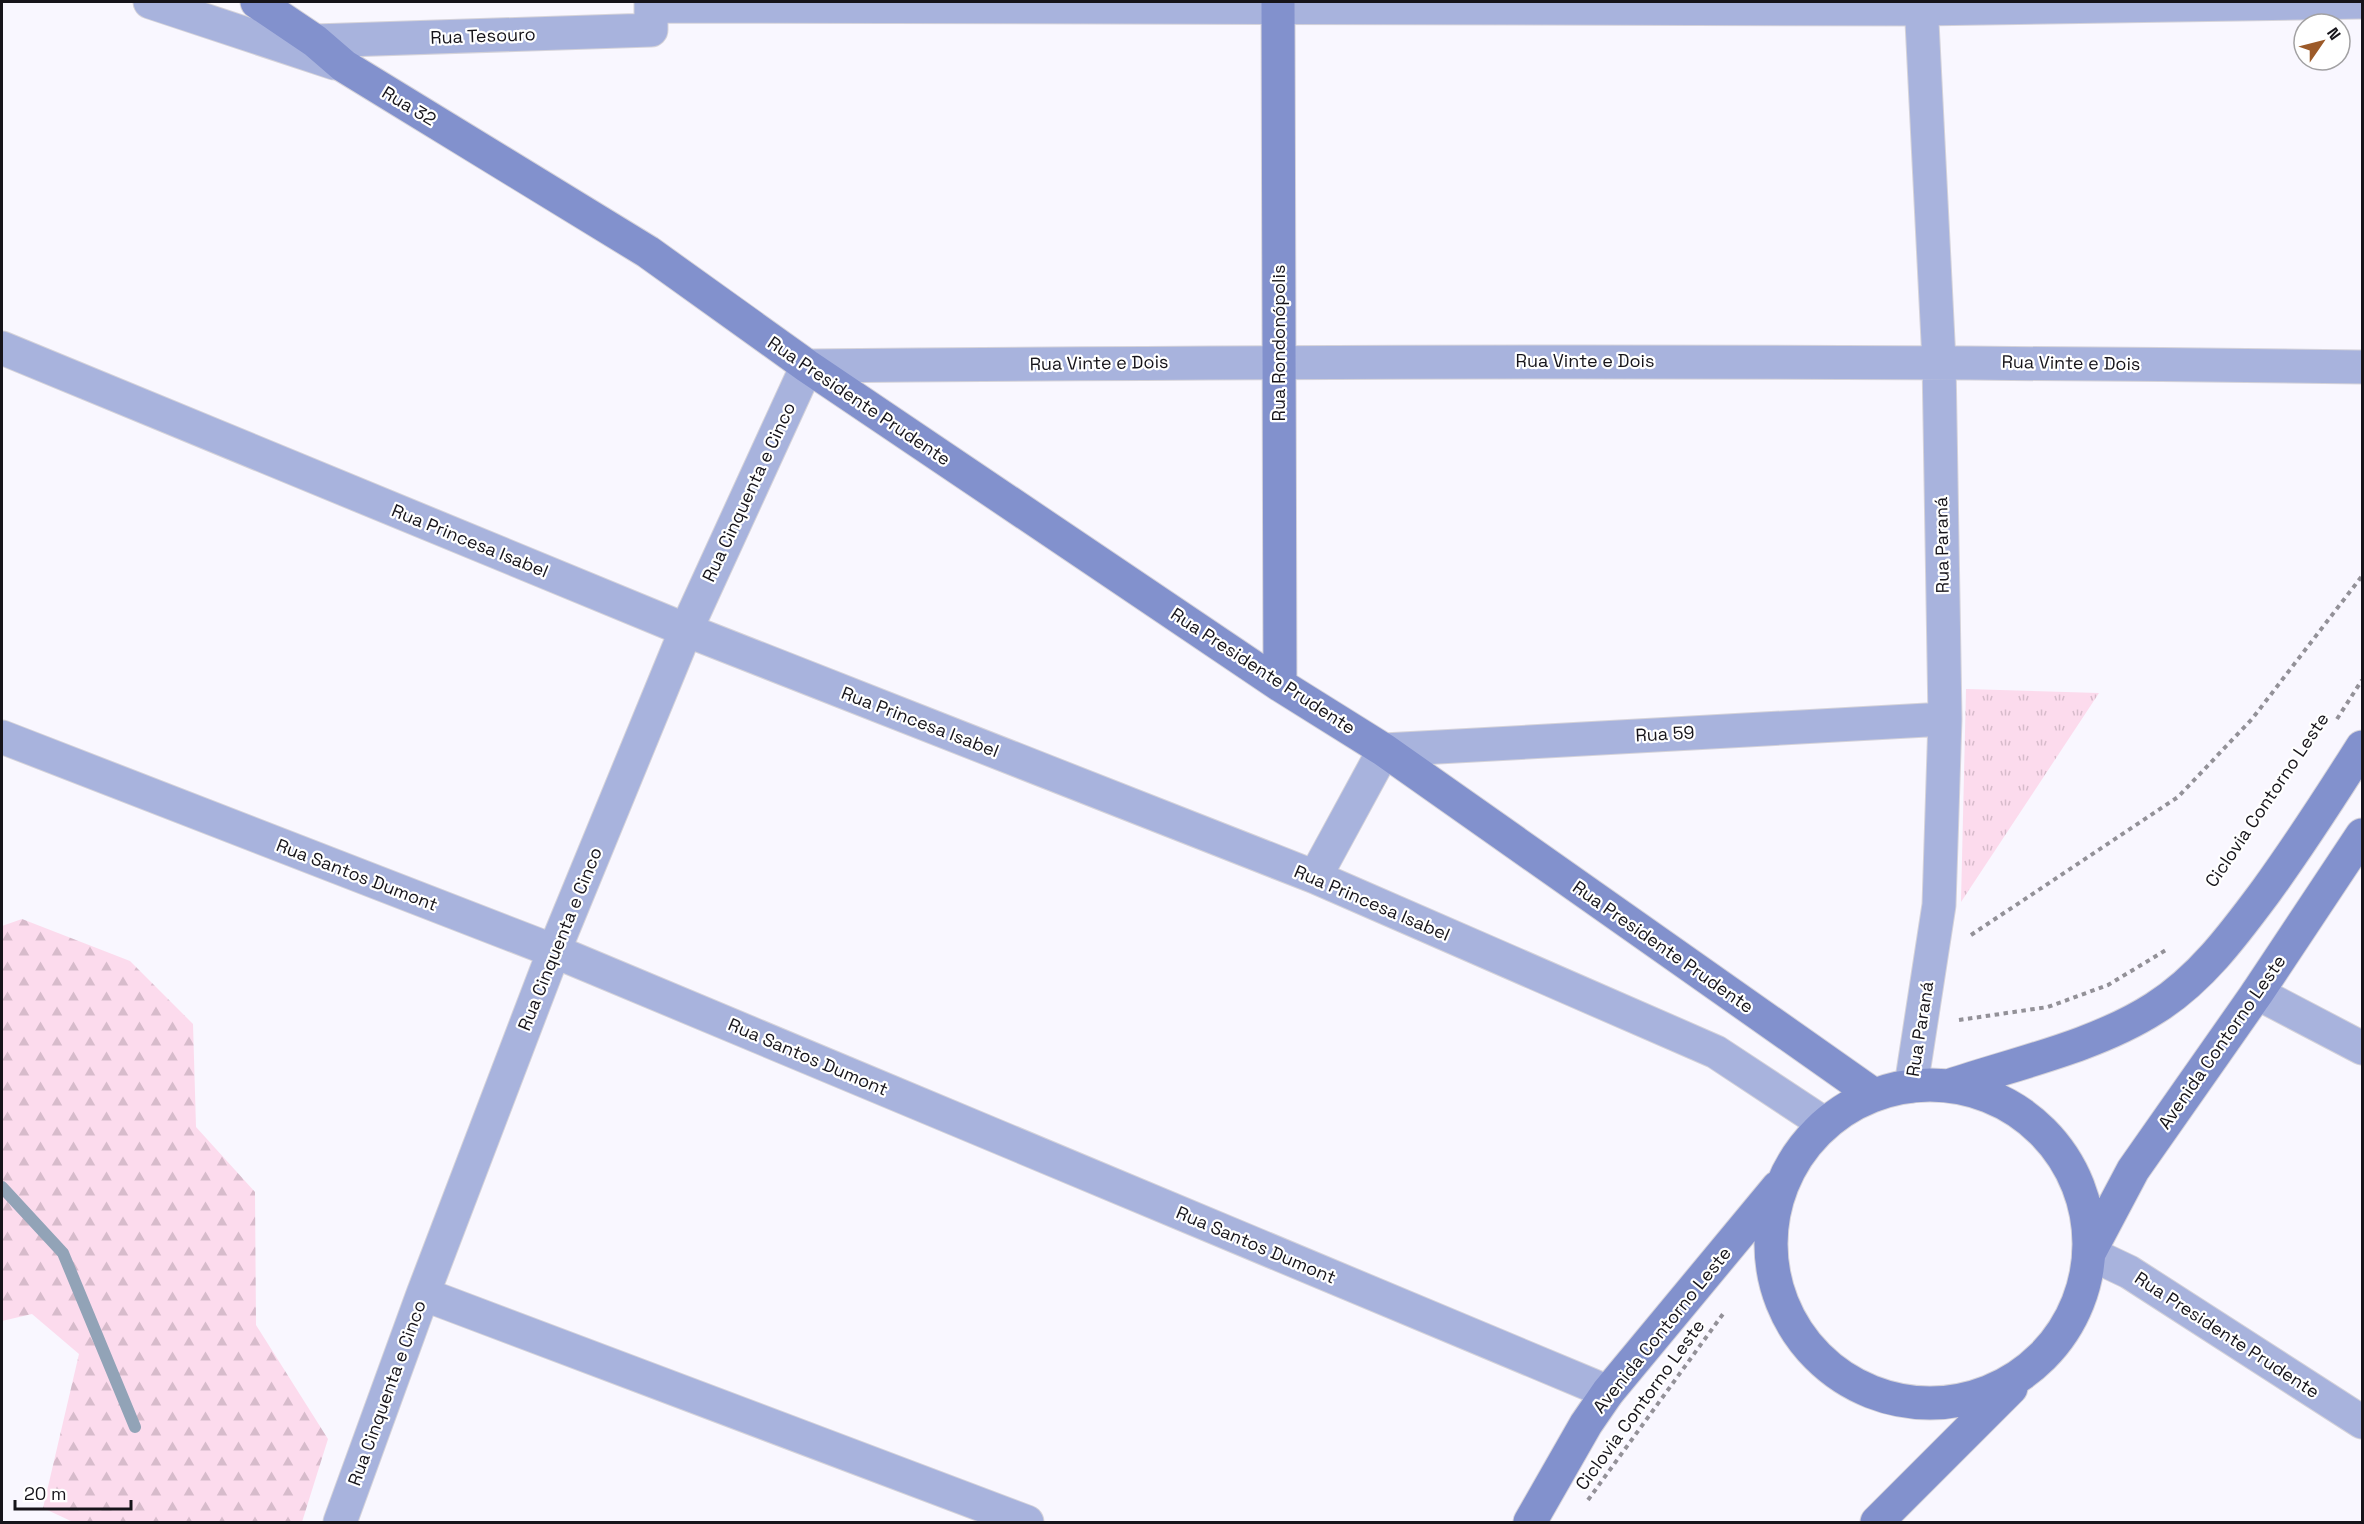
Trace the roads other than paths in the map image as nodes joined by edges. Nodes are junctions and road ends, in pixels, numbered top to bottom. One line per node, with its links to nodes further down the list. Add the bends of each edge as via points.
1 (150, 2): 8 (street, Rua 32)
2 (257, 2): 7 (street)
3 (2362, 2): 5 (street, Rua Tesouro)
4 (1278, 5): 5 (street, Rua Tesouro); 6 (street, Rua Tesouro); 11 (street, Rua Rondonópolis)
5 (1921, 5): 12 (street, Rua Paraná)
6 (651, 13): 7 (street, Rua Tesouro)
7 (315, 41): 8 (street)
8 (344, 66): 9 (street, Rua 32)
9 (648, 252): 13 (street, Rua Presidente Prudente)
10 (2, 348): 15 (street, Rua Princesa Isabel)
11 (1279, 361): 12 (street, Rua Vinte e Dois); 13 (street, Rua Vinte e Dois); 16 (street, Rua Rondonópolis)
12 (1939, 361): 14 (street, Rua Vinte e Dois); 17 (street, Rua Paraná)
13 (807, 366): 15 (street, Rua Cinquenta e Cinco); 16 (street, Rua Presidente Prudente)
14 (2362, 367)
15 (686, 630): 22 (street, Rua Princesa Isabel); 23 (street, Rua Cinquenta e Cinco)
16 (1280, 685): 20 (street, Rua Presidente Prudente)
17 (1945, 719): 20 (street, Rua 59); 27 (street, Rua Paraná, via 1939,905)
18 (2, 737): 23 (street, Rua Santos Dumont)
19 (2362, 747): 26 (street, via 2302,841 2232,938 2196,976 2154,1009 2090,1040)
20 (1384, 750): 22 (street); 28 (street, Rua Presidente Prudente)
21 (2362, 835): 24 (street, Avenida Contorno Leste)
22 (1315, 877): 29 (street, Rua Princesa Isabel, via 1716,1052)
23 (554, 951): 32 (street, Rua Cinquenta e Cinco); 34 (street, Rua Santos Dumont)
24 (2257, 993): 25 (street); 31 (street, Avenida Contorno Leste, via 2133,1170)
25 (2362, 1048)
26 (1951, 1085): 27 (street); 31 (street, via 2006,1104 2055,1147 2080,1193)
27 (1911, 1086): 28 (street)
28 (1874, 1095): 29 (street)
29 (1826, 1124): 30 (street)
30 (1787, 1176): 33 (street, via 1774,1214 1771,1248 1779,1293 1801,1336 1834,1370 1876,1394 1899,1400 1946,1402 1992,1392); 34 (street, Avenida Contorno Leste)
31 (2089, 1253): 33 (street, via 2074,1311 2049,1351); 35 (street, Rua Presidente Prudente, via 2129,1272)
32 (423, 1294): 36 (street, Rua Cinquenta e Cinco); 37 (street)
33 (2032, 1367): 39 (street)
34 (1608, 1392): 38 (street, Avenida Contorno Leste)
35 (2362, 1422)
36 (340, 1522)
37 (1027, 1522)
38 (1530, 1522)
39 (1877, 1522)

